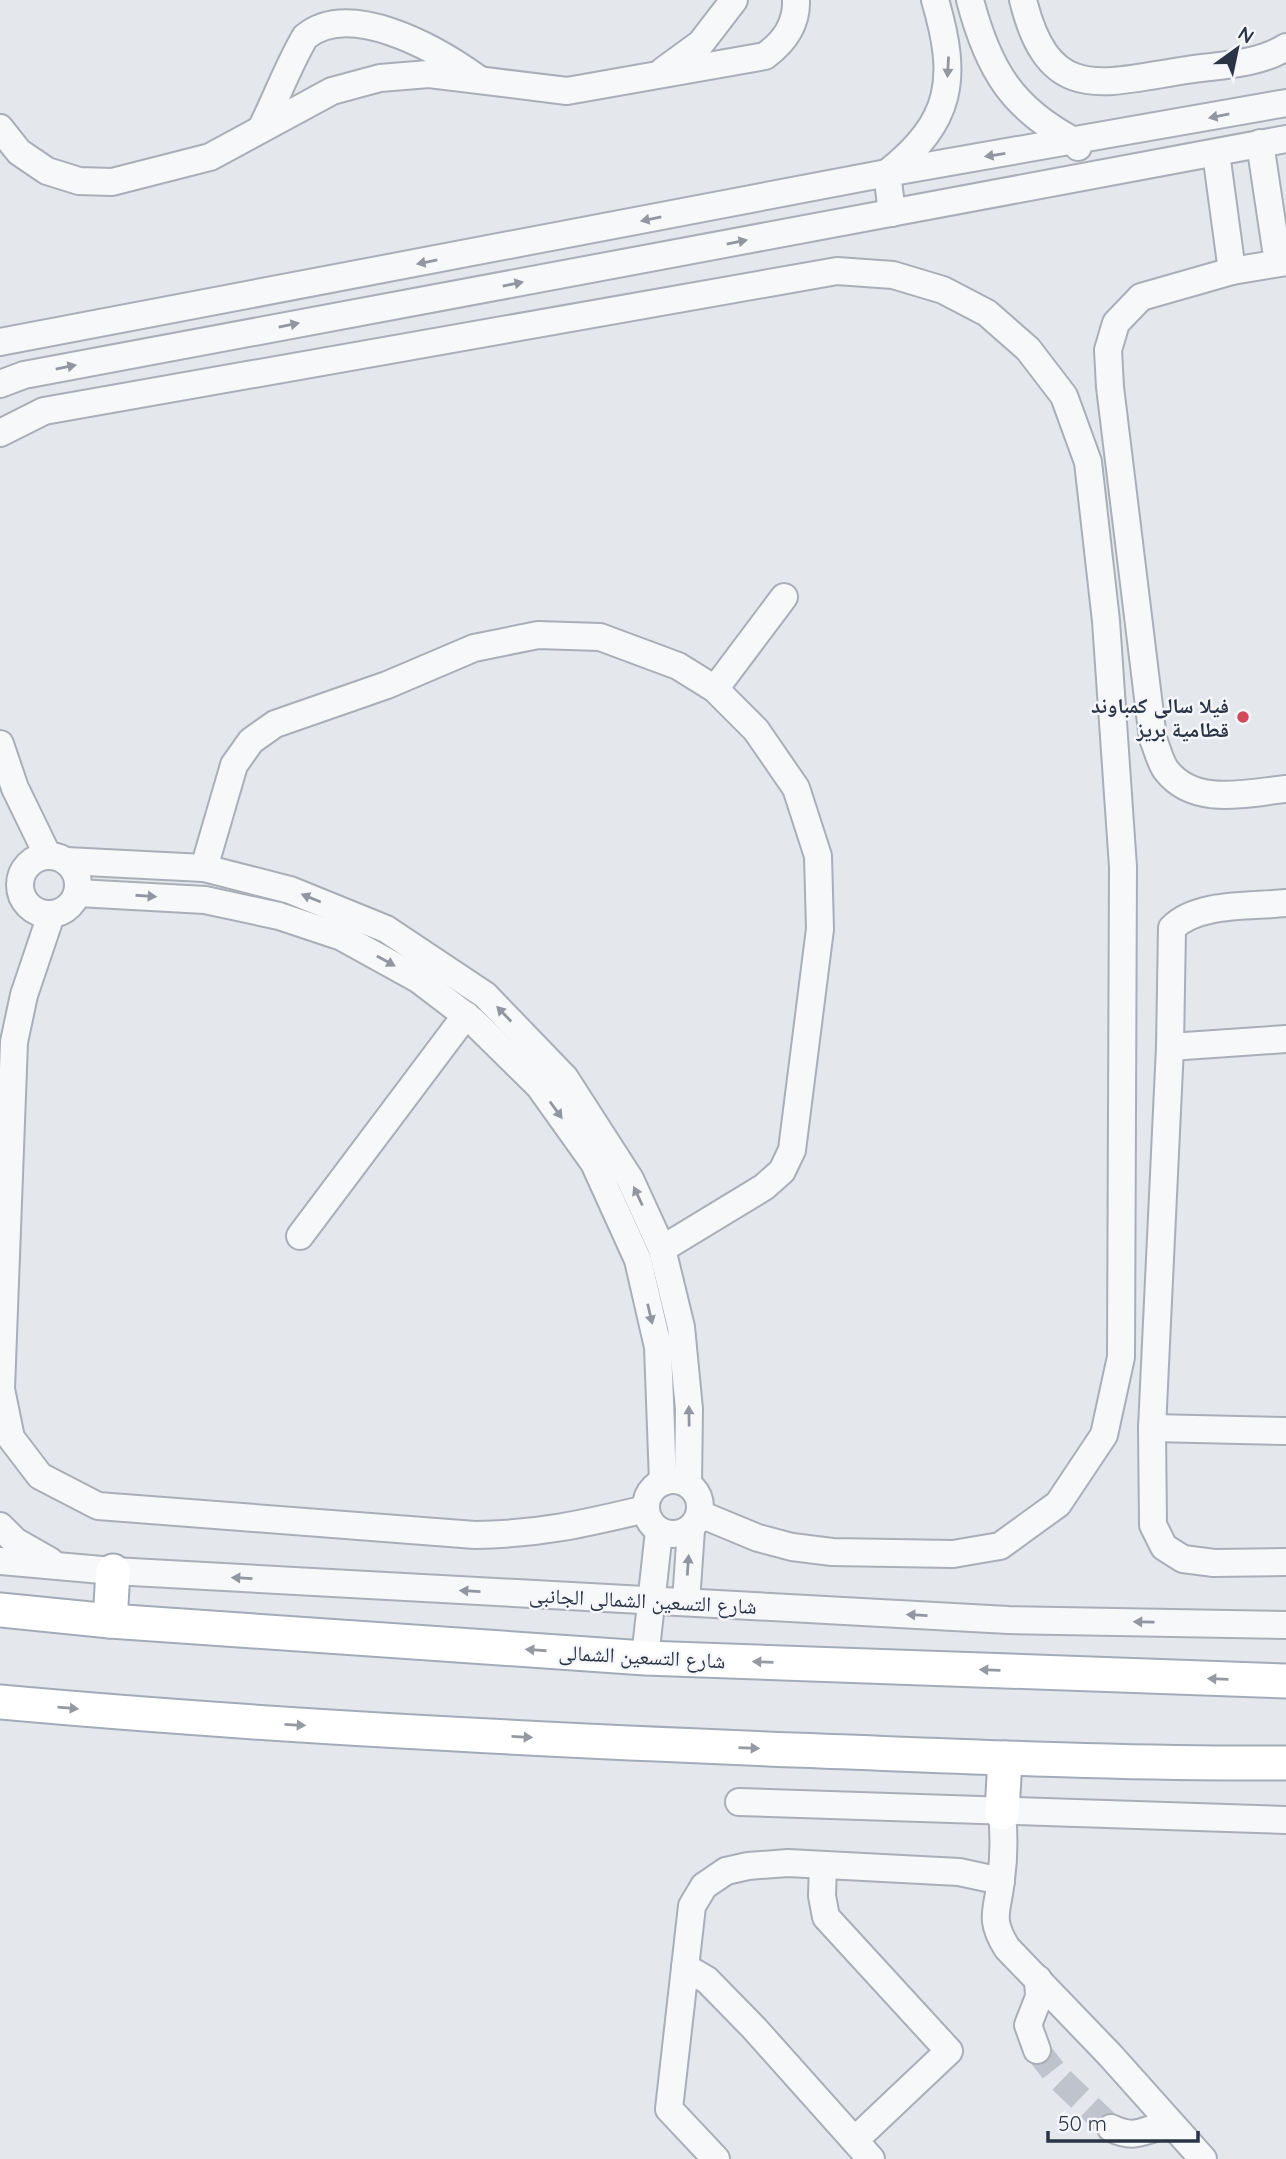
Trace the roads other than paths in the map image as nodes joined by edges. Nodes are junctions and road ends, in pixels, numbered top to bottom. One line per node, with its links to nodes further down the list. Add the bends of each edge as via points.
1 (734, 0): 7 (street, via 701,43)
2 (796, 0): 7 (street, via 787,36 765,56)
3 (935, 0): 16 (street, one-way to 16, via 948,54 947,89 935,123 914,151)
4 (970, 0): 13 (street, via 986,50 1021,106)
5 (1023, 0): 6 (street, via 1033,36 1048,59 1063,72 1098,84 1255,60)
6 (1286, 47)
7 (655, 75): 8 (street, via 568,91)
8 (478, 79): 11 (street, via 429,74 380,78 332,91); 11 (street, via 378,10 358,6 337,10 306,35)
9 (1286, 103): 13 (street, one-way to 13)
10 (0, 128): 11 (street, via 19,152 47,171 79,181 112,182 210,157)
11 (261, 129)
12 (1286, 139): 14 (street)
13 (1076, 142): 16 (street, one-way to 16); 17 (street)
14 (1260, 143): 15 (street); 19 (street)
15 (1216, 153): 17 (street); 20 (street)
16 (887, 173): 18 (street); 21 (street, one-way to 21)
17 (1084, 177): 18 (street)
18 (892, 213): 22 (street, one-way to 18)
19 (1282, 262): 20 (street)
20 (1232, 271): 27 (street, via 1141,297 1116,323 1108,350 1110,387 1153,739 1165,769 1189,790 1221,796)
21 (0, 342)
22 (0, 382)
23 (0, 433): 45 (street, via 44,411 837,271 893,275 943,290 986,313 1028,349 1064,396 1088,462 1106,621 1123,867 1121,1357 1104,1435 1058,1504 1000,1546 953,1555 832,1552 792,1547)
24 (784, 597): 25 (street)
25 (715, 689): 30 (street, via 678,666 600,637 538,635 474,648 387,685 275,724 251,741 234,765); 40 (street, via 756,730 796,788 818,856 820,929 792,1150 782,1171 764,1188)
26 (0, 744): 28 (street)
27 (1286, 789)
28 (48, 860): 29 (street); 30 (street); 31 (street, via 77,876); 32 (street, via 21,877)
29 (0, 867)
30 (204, 868): 40 (street, one-way to 30, via 630,1179 565,1078 485,995 386,929 290,890)
31 (78, 893): 35 (street, via 67,909); 36 (street, one-way to 36, via 205,900 279,916 342,937 418,979)
32 (26, 903): 34 (street); 35 (street)
33 (1286, 903): 38 (street, via 1199,912 1183,917 1172,928)
34 (0, 907)
35 (51, 915): 44 (street, via 24,995 14,1042 1,1389 11,1438 40,1475 98,1506 475,1535 530,1534)
36 (466, 1016): 39 (street); 43 (street, one-way to 43, via 539,1086 594,1163 638,1260 658,1347)
37 (1286, 1038): 38 (street)
38 (1170, 1048): 41 (street)
39 (300, 1236)
40 (662, 1249): 43 (street, one-way to 40, via 689,1409 681,1327)
41 (1152, 1428): 42 (street); 48 (street, via 1153,1525 1164,1547 1183,1559)
42 (1286, 1430)
43 (676, 1483): 44 (street, via 650,1493); 45 (street, via 699,1497)
44 (652, 1520): 45 (street, via 675,1535); 51 (street)
45 (695, 1521): 52 (street, one-way to 45)
46 (0, 1527): 49 (street)
47 (0, 1561): 49 (street, شارع التسعين الشمالى الجانبى)
48 (1286, 1563)
49 (61, 1567): 50 (street, شارع التسعين الشمالى الجانبى)
50 (113, 1571): 51 (street, شارع التسعين الشمالى الجانبى, one-way to 50); 54 (main road)
51 (650, 1601): 52 (street, شارع التسعين الشمالى الجانبى); 56 (street)
52 (686, 1602): 55 (street, شارع التسعين الشمالى الجانبى, one-way to 52, via 1008,1620)
53 (0, 1610): 54 (main road, شارع التسعين الشمالى)
54 (110, 1621): 56 (main road, شارع التسعين الشمالى, one-way to 54)
55 (1286, 1625)
56 (645, 1658): 57 (main road, شارع التسعين الشمالى, one-way to 56)
57 (1286, 1681)
58 (0, 1702): 59 (main road, one-way to 59, via 260,1723)
59 (1005, 1758): 60 (main road); 62 (main road)
60 (1286, 1763)
61 (739, 1802): 62 (street)
62 (1002, 1812): 63 (street); 65 (street)
63 (1286, 1820)
64 (823, 1865): 65 (street, via 959,1872); 66 (street, via 748,1866 726,1871 704,1886 692,1906); 71 (street, via 827,1917 949,2051)
65 (1001, 1881): 67 (street, via 994,1909 996,1931); 74 (street, via 1018,1941)
66 (685, 1967): 71 (street, via 707,1980); 72 (street, via 669,2109)
67 (1038, 1979): 68 (street, via 1039,1997 1028,2025); 69 (street)
68 (1037, 2050)
69 (1174, 2127): 70 (street, via 1161,2125 1134,2135); 73 (street)
70 (1111, 2128)
71 (863, 2149)
72 (716, 2159)
73 (1203, 2159)
74 (1222, 2159)

